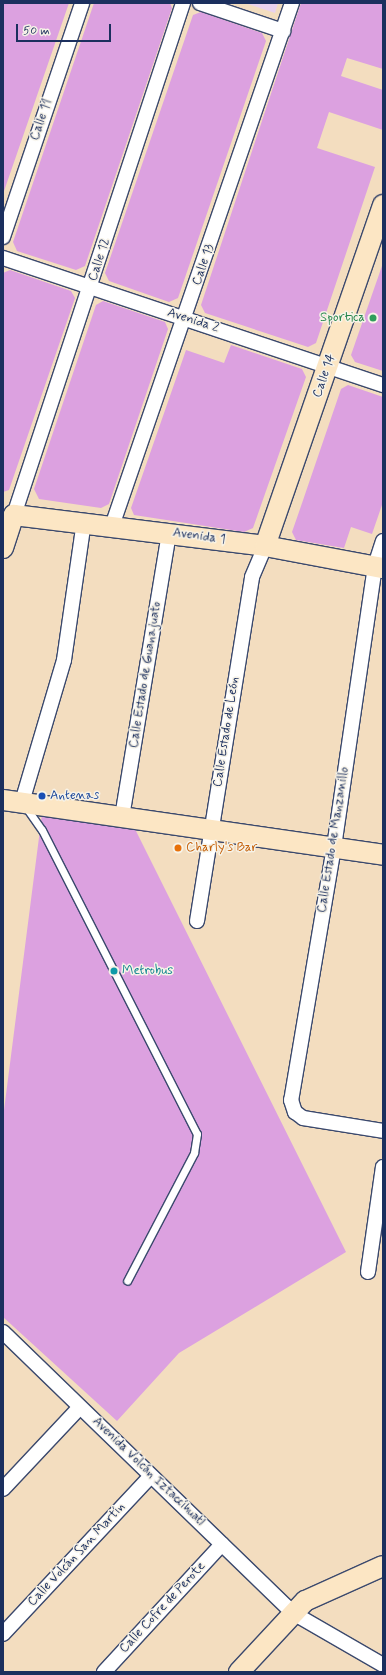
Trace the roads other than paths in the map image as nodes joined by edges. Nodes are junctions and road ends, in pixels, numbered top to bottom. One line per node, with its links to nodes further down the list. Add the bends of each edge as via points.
1 (82, 3): 7 (street, Calle 11)
2 (183, 3): 9 (street, Calle 12)
3 (200, 3): 5 (street)
4 (292, 3): 5 (street, Calle 13)
5 (283, 31): 10 (street, Calle 13)
6 (383, 206): 11 (street, Calle 14)
7 (3, 236)
8 (3, 258): 9 (street, Avenida 2)
9 (91, 288): 10 (street, Avenida 2); 13 (street, Calle 12)
10 (185, 319): 11 (street, Avenida 2); 15 (street, Calle 13)
11 (328, 366): 12 (street, Avenida 2); 18 (street, Calle 14)
12 (383, 385)
13 (9, 511): 14 (street, Avenida 1); 19 (street)
14 (84, 522): 15 (street, Avenida 1); 21 (street, via 64,660)
15 (112, 526): 16 (street, Avenida 1)
16 (169, 532): 18 (street, Avenida 1); 22 (street, Calle Estado de Guanajuato)
17 (383, 541): 20 (street, Calle Estado de Manzanillo)
18 (266, 546): 20 (street, Avenida 1); 23 (street, Calle Estado de León, via 252,577)
19 (3, 548)
20 (379, 567): 24 (street, Calle Estado de Manzanillo)
21 (12, 801): 22 (street); 30 (lane, via 42,830 197,1134 194,1153)
22 (122, 817): 23 (street)
23 (211, 828): 24 (street); 26 (street, Calle Estado de León)
24 (334, 847): 25 (street); 27 (street, Calle Estado de Manzanillo, via 291,1100 295,1112 304,1118)
25 (383, 855)
26 (197, 921)
27 (383, 1131)
28 (383, 1167): 29 (street)
29 (368, 1272)
30 (127, 1280)
31 (5, 1337): 32 (street, Avenida Volcán Iztaccíhuatl)
32 (80, 1406): 33 (street, Avenida Volcán Iztaccíhuatl); 34 (street)
33 (151, 1476): 35 (street, Avenida Volcán Iztaccíhuatl); 38 (street, Calle Volcán San Martín)
34 (3, 1488)
35 (222, 1544): 37 (street, Avenida Volcán Iztaccíhuatl); 40 (street, Calle Cofre de Perote)
36 (383, 1566): 37 (street, via 305,1601)
37 (293, 1613): 39 (street, Avenida Volcán Iztaccíhuatl); 41 (street)
38 (3, 1634)
39 (383, 1665)
40 (104, 1672)
41 (239, 1672)

